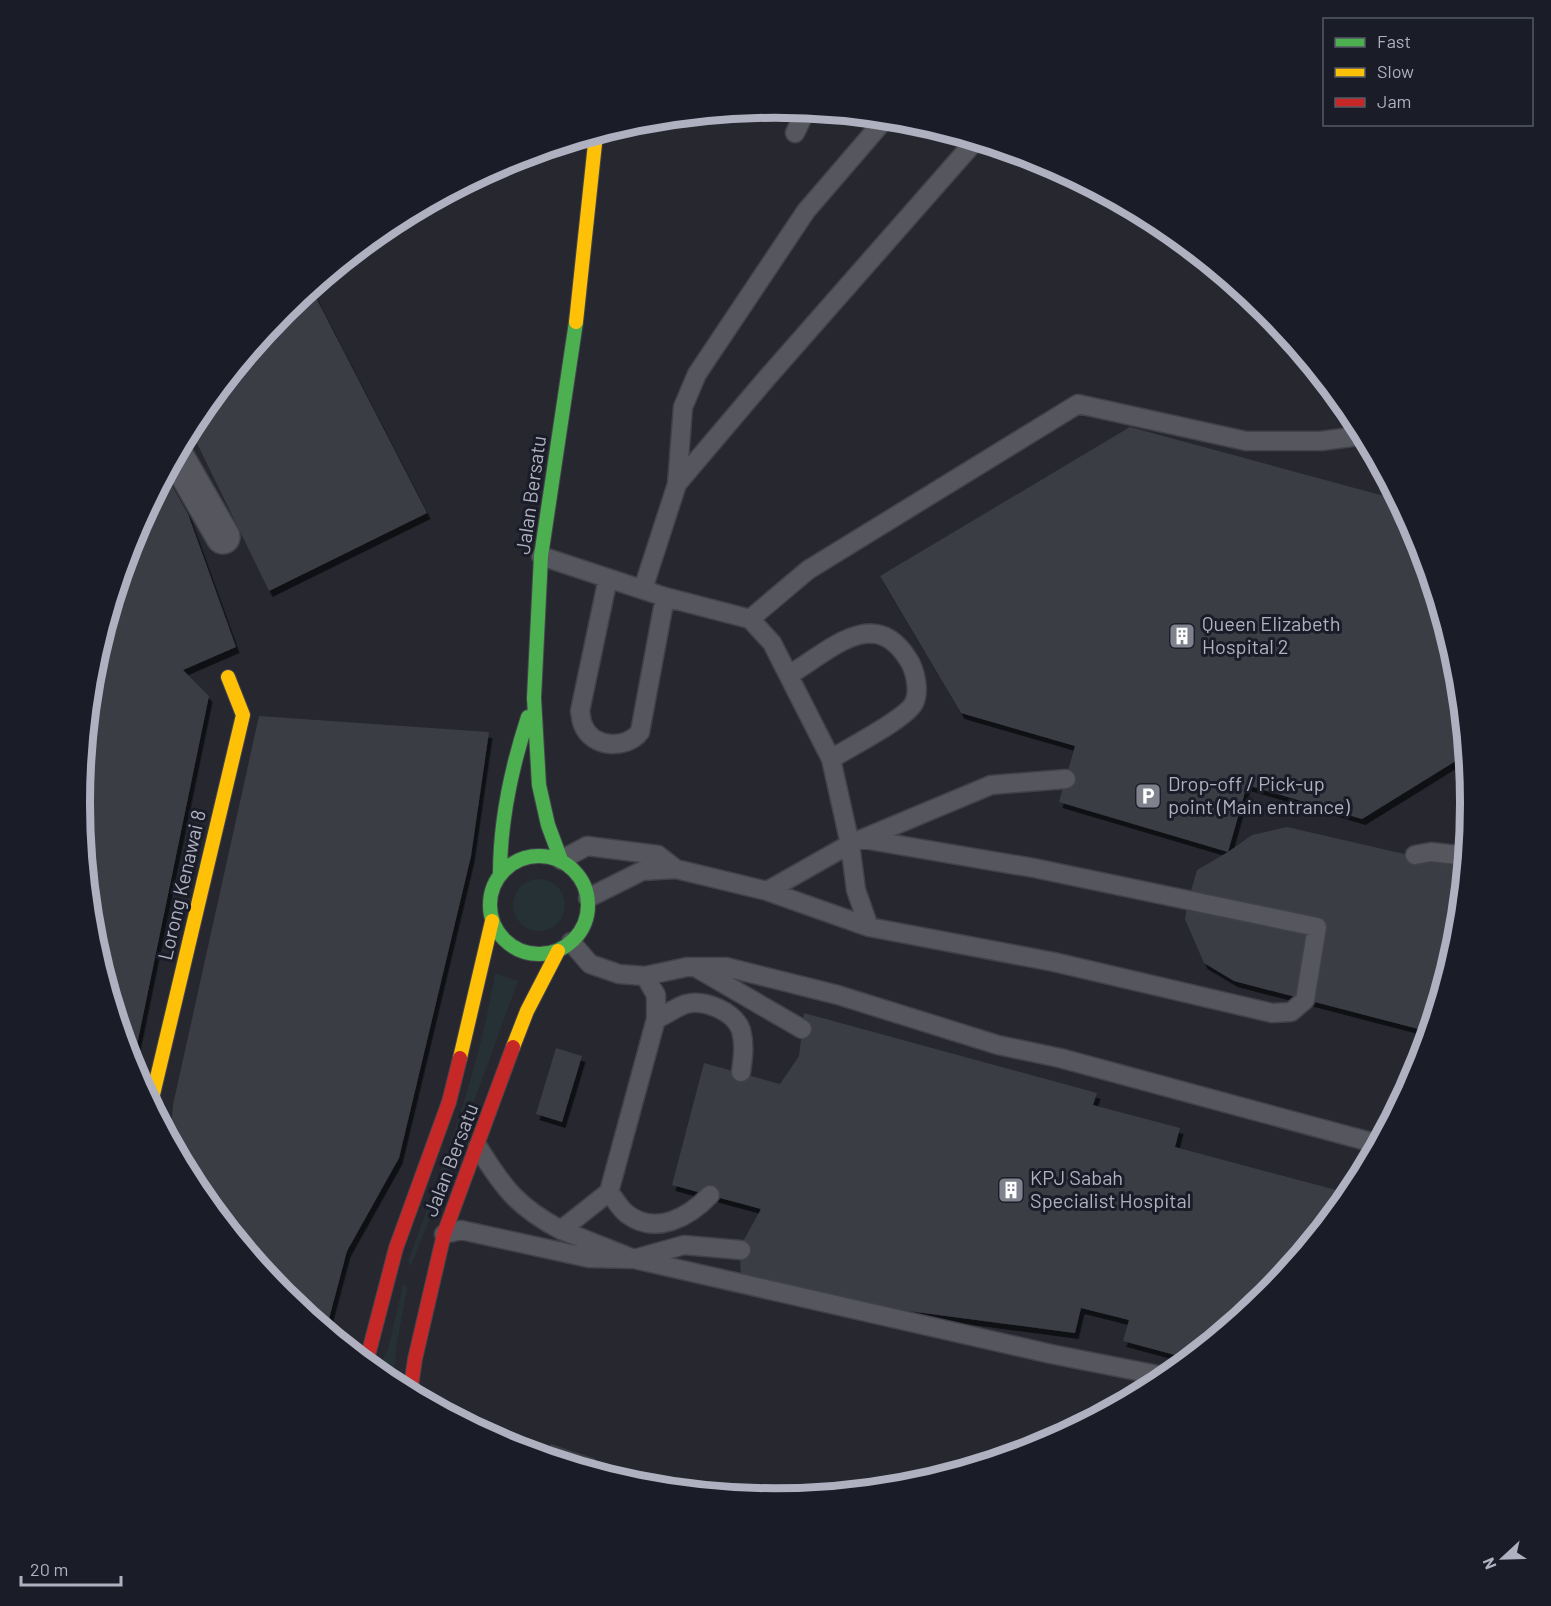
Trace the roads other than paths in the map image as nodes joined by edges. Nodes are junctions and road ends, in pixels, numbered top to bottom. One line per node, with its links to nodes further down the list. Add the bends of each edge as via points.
1 (802, 119): 3 (lane)
2 (879, 126): 8 (lane, via 806,211 697,374 683,407)
3 (795, 132)
4 (596, 142): 10 (street, Jalan Bersatu, via 579,302)
5 (970, 146): 8 (lane)
6 (1354, 437): 14 (lane, via 1321,441 1246,441 1078,404 808,570)
7 (181, 463): 9 (street)
8 (677, 484): 12 (lane)
9 (223, 537)
10 (541, 556): 11 (lane); 17 (street, Jalan Bersatu)
11 (608, 578): 12 (lane); 13 (lane, via 580,711 583,726 595,740 618,745 634,740 640,732)
12 (643, 589): 13 (lane)
13 (664, 597): 14 (lane)
14 (750, 619): 15 (lane, via 772,643)
15 (789, 675): 18 (lane); 18 (lane, via 857,634 876,632 891,638 909,660 916,682 914,703 901,716)
16 (228, 677): 36 (street, Lorong Kenawai 8, via 243,715)
17 (534, 698): 23 (street, Jalan Bersatu, via 539,785); 25 (street, via 504,798 499,834)
18 (831, 759): 20 (lane)
19 (1066, 779): 20 (lane, via 990,785)
20 (857, 841): 26 (lane); 29 (lane, via 856,890); 29 (lane, via 1034,868 1317,927 1305,1000 1291,1012 1272,1013 1054,962)
21 (1415, 855): 22 (lane, via 1431,852)
22 (1459, 855)
23 (561, 861): 24 (lane, via 587,846 658,855); 25 (street, via 545,855 528,856 513,862); 27 (street, via 574,870)
24 (676, 869): 26 (lane); 27 (lane, via 642,871)
25 (500, 874): 28 (street, via 489,904)
26 (767, 891): 29 (lane)
27 (588, 898): 30 (street, via 582,930)
28 (492, 921): 30 (street, via 500,936 526,952 542,954); 45 (street, Jalan Bersatu, via 449,1102 396,1248)
29 (869, 927)
30 (565, 946): 32 (lane, via 590,964 619,974); 38 (street, Jalan Bersatu, via 527,1011)
31 (695, 967): 32 (lane); 34 (lane); 37 (lane, via 726,967 838,995 998,1045 1060,1058)
32 (645, 976): 33 (lane, via 656,995)
33 (656, 1019): 35 (lane, via 686,1004 707,1003 725,1013 740,1028 744,1050); 39 (lane)
34 (802, 1029)
35 (741, 1072)
36 (154, 1091)
37 (1371, 1142)
38 (478, 1147): 41 (lane, via 517,1202); 42 (street, Jalan Bersatu)
39 (609, 1192): 40 (lane, via 627,1214 648,1224 678,1221); 41 (lane)
40 (710, 1195)
41 (561, 1230): 44 (lane)
42 (444, 1234): 44 (lane, via 461,1230 589,1258); 47 (street, Jalan Bersatu)
43 (741, 1250): 44 (lane, via 684,1245)
44 (634, 1259): 46 (lane)
45 (368, 1354)
46 (1154, 1374)
47 (411, 1383)

